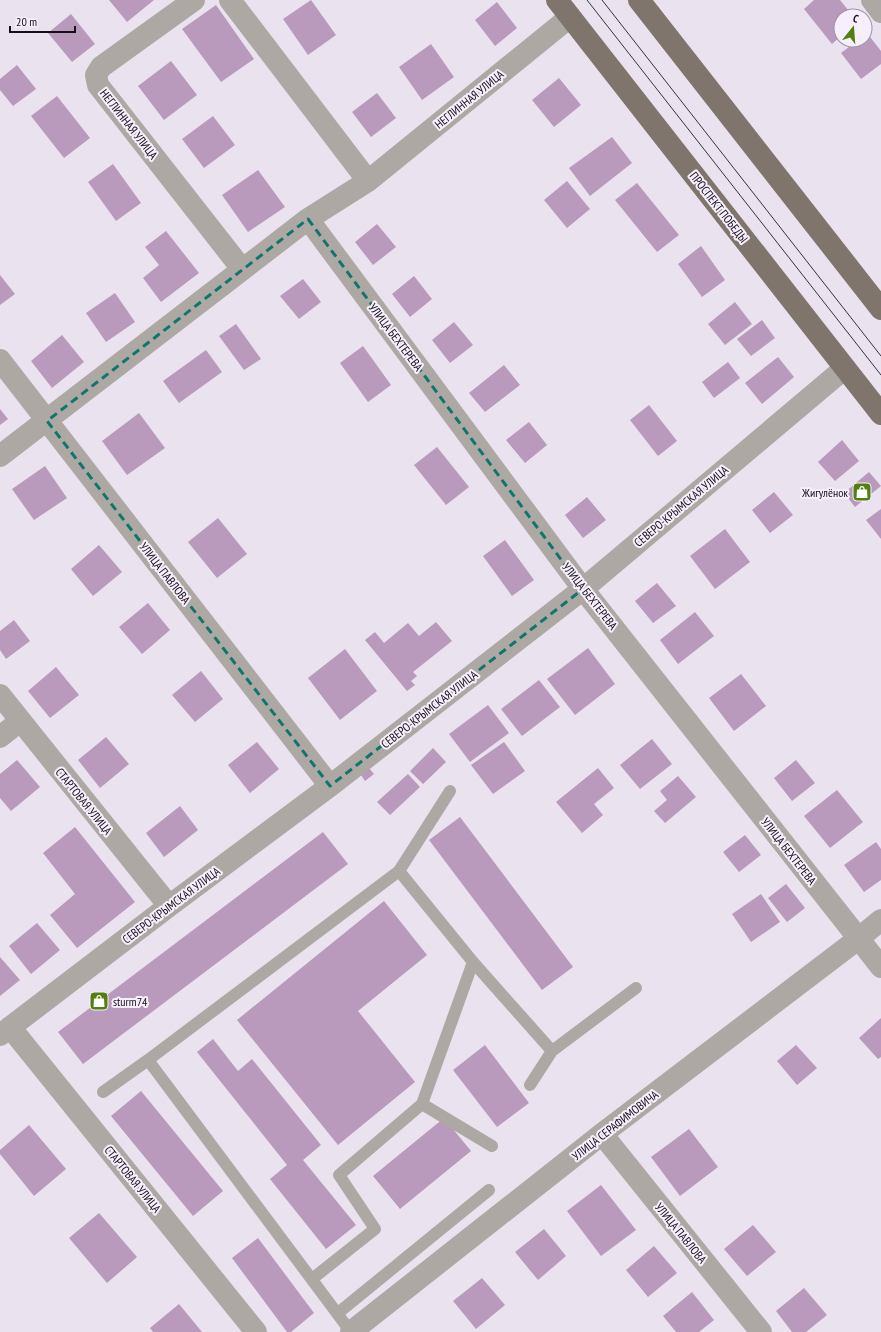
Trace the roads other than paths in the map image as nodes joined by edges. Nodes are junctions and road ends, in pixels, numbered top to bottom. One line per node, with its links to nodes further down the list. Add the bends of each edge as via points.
1 (194, 0): 10 (street, НЕГЛИННАЯ УЛИЦА, via 101,67 96,75 98,85)
2 (230, 0): 8 (street)
3 (557, 0): 7 (main road, ПРОСПЕКТ ПОБЕДЫ)
4 (639, 0): 11 (main road)
5 (872, 0): 6 (street)
6 (881, 12)
7 (570, 17): 8 (street, НЕГЛИННАЯ УЛИЦА); 13 (main road, ПРОСПЕКТ ПОБЕДЫ)
8 (368, 180): 9 (street, НЕГЛИННАЯ УЛИЦА)
9 (308, 219): 10 (street, НЕГЛИННАЯ УЛИЦА); 17 (street, УЛИЦА БЕХТЕРЕВА)
10 (242, 269): 15 (street, НЕГЛИННАЯ УЛИЦА)
11 (881, 309)
12 (0, 360): 15 (street, УЛИЦА ПАВЛОВА)
13 (845, 368): 14 (main road, ПРОСПЕКТ ПОБЕДЫ); 17 (street, СЕВЕРО-КРЫМСКАЯ УЛИЦА)
14 (881, 414)
15 (47, 421): 16 (street, НЕГЛИННАЯ УЛИЦА); 21 (street, УЛИЦА ПАВЛОВА)
16 (0, 456)
17 (583, 589): 21 (street, СЕВЕРО-КРЫМСКАЯ УЛИЦА); 26 (street, УЛИЦА БЕХТЕРЕВА)
18 (0, 695): 19 (street, СТАРТОВАЯ УЛИЦА)
19 (20, 722): 20 (street); 24 (street, СТАРТОВАЯ УЛИЦА)
20 (0, 737)
21 (330, 786): 24 (street, СЕВЕРО-КРЫМСКАЯ УЛИЦА)
22 (450, 791): 23 (lane)
23 (399, 870): 27 (lane); 32 (lane)
24 (169, 906): 30 (street, СЕВЕРО-КРЫМСКАЯ УЛИЦА)
25 (881, 920): 26 (street, УЛИЦА СЕРАФИМОВИЧА)
26 (858, 939): 28 (street, УЛИЦА БЕХТЕРЕВА); 36 (street, УЛИЦА СЕРАФИМОВИЧА)
27 (473, 962): 31 (lane); 35 (lane)
28 (881, 967)
29 (636, 988): 31 (lane)
30 (5, 1031): 41 (street, СТАРТОВАЯ УЛИЦА)
31 (552, 1051): 33 (lane)
32 (148, 1060): 34 (lane); 39 (lane)
33 (530, 1084)
34 (103, 1092)
35 (422, 1104): 37 (lane); 39 (lane, via 339,1175 375,1229)
36 (602, 1134): 42 (street, УЛИЦА СЕРАФИМОВИЧА); 43 (street, УЛИЦА ПАВЛОВА)
37 (492, 1146)
38 (489, 1190): 40 (lane)
39 (312, 1279): 40 (lane)
40 (338, 1314): 42 (lane)
41 (256, 1332)
42 (351, 1332)
43 (761, 1332)

